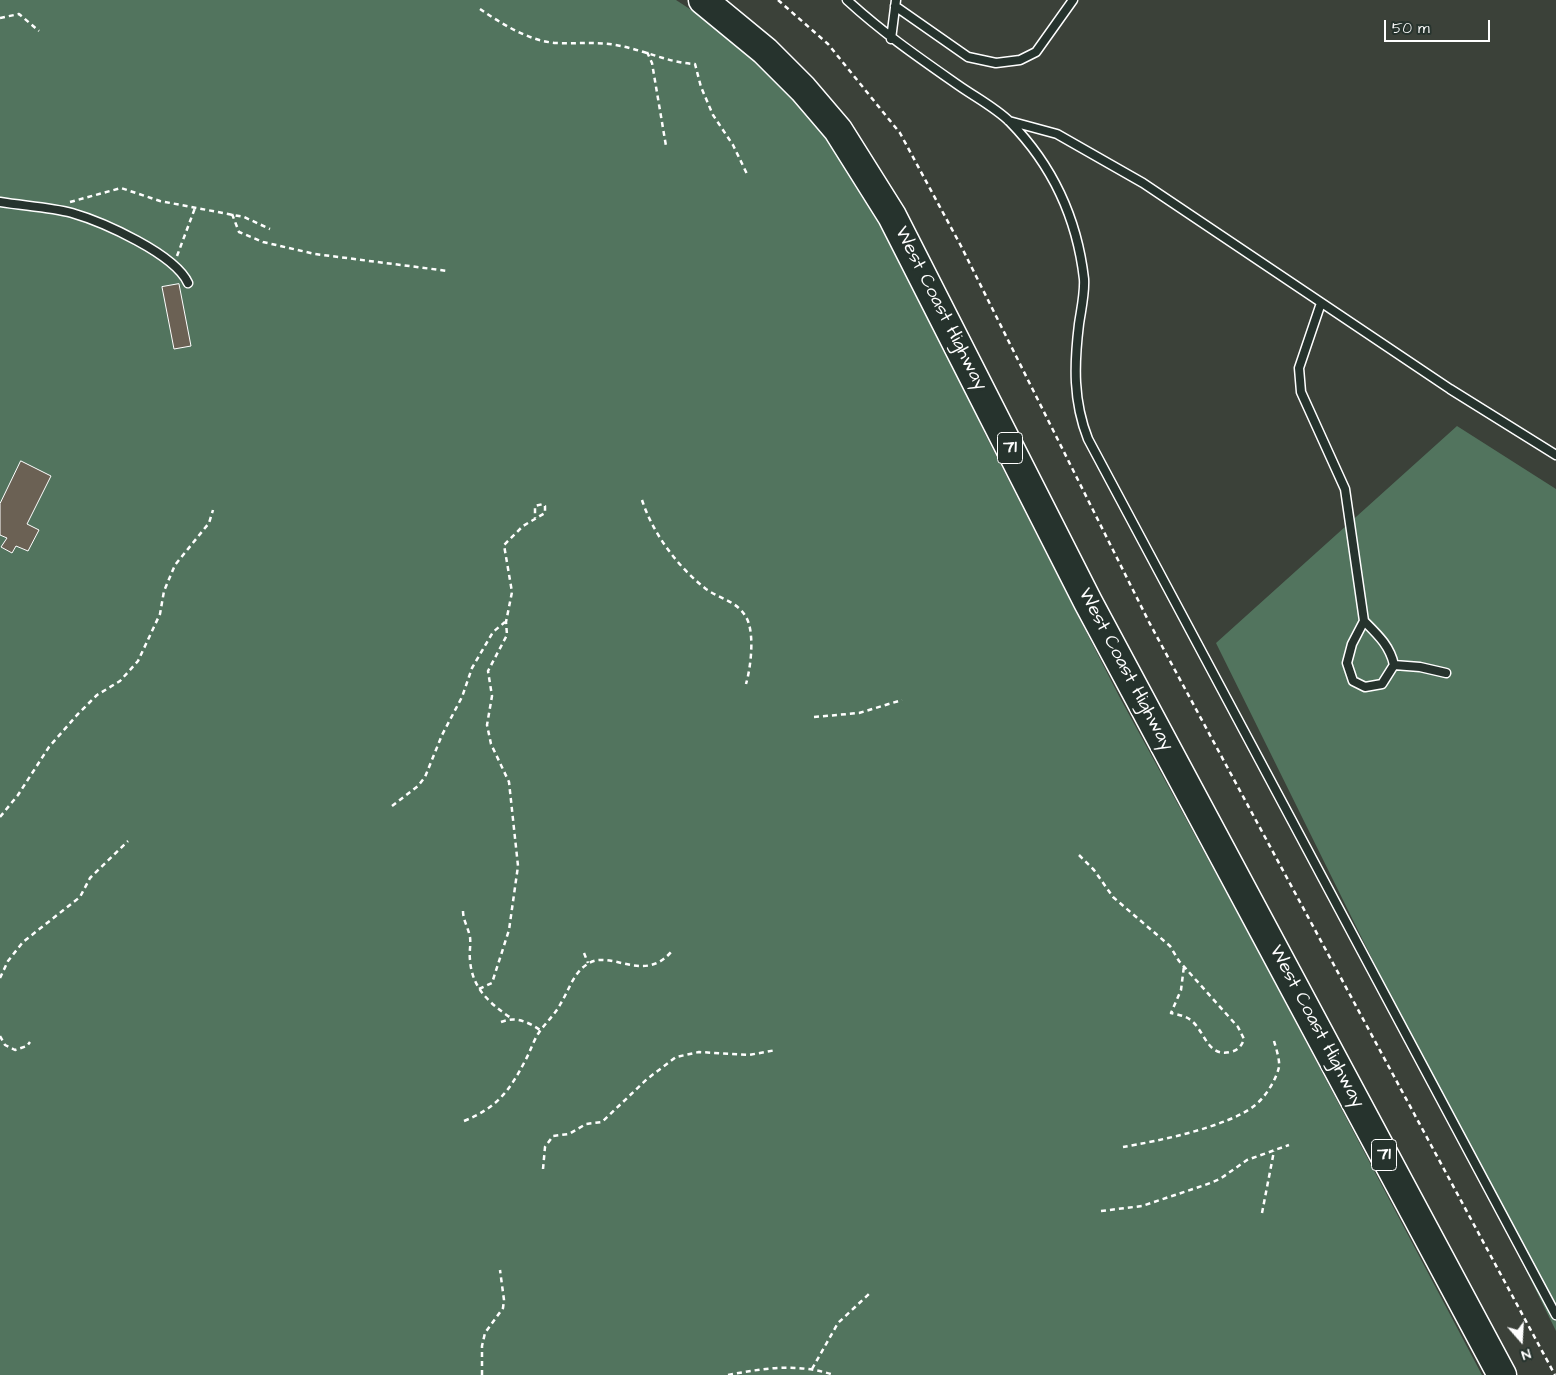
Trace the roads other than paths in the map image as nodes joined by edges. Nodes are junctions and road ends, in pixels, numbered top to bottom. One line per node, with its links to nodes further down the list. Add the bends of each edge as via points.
1 (702, 0): 15 (highway, West Coast Highway / 71, via 765,51 803,89 838,130 892,216 1102,627)
2 (847, 0): 5 (lane)
3 (1073, 0): 4 (lane, via 1036,52 1020,60 996,63 968,57)
4 (896, 3): 5 (lane)
5 (891, 38): 6 (lane)
6 (1008, 120): 9 (lane, via 1057,134 1143,183); 14 (lane, via 1036,150 1059,187 1079,248 1084,282 1076,351 1076,394 1079,416 1088,440)
7 (0, 202): 8 (lane, via 74,214 147,246 173,264)
8 (188, 283)
9 (1321, 303): 10 (lane); 11 (lane, via 1299,368 1301,392 1345,489)
10 (1556, 455)
11 (1364, 621): 12 (lane, via 1391,653); 12 (lane, via 1347,663 1354,682 1366,687 1382,684)
12 (1394, 666): 13 (lane)
13 (1446, 673)
14 (1556, 1315)
15 (1502, 1375)

